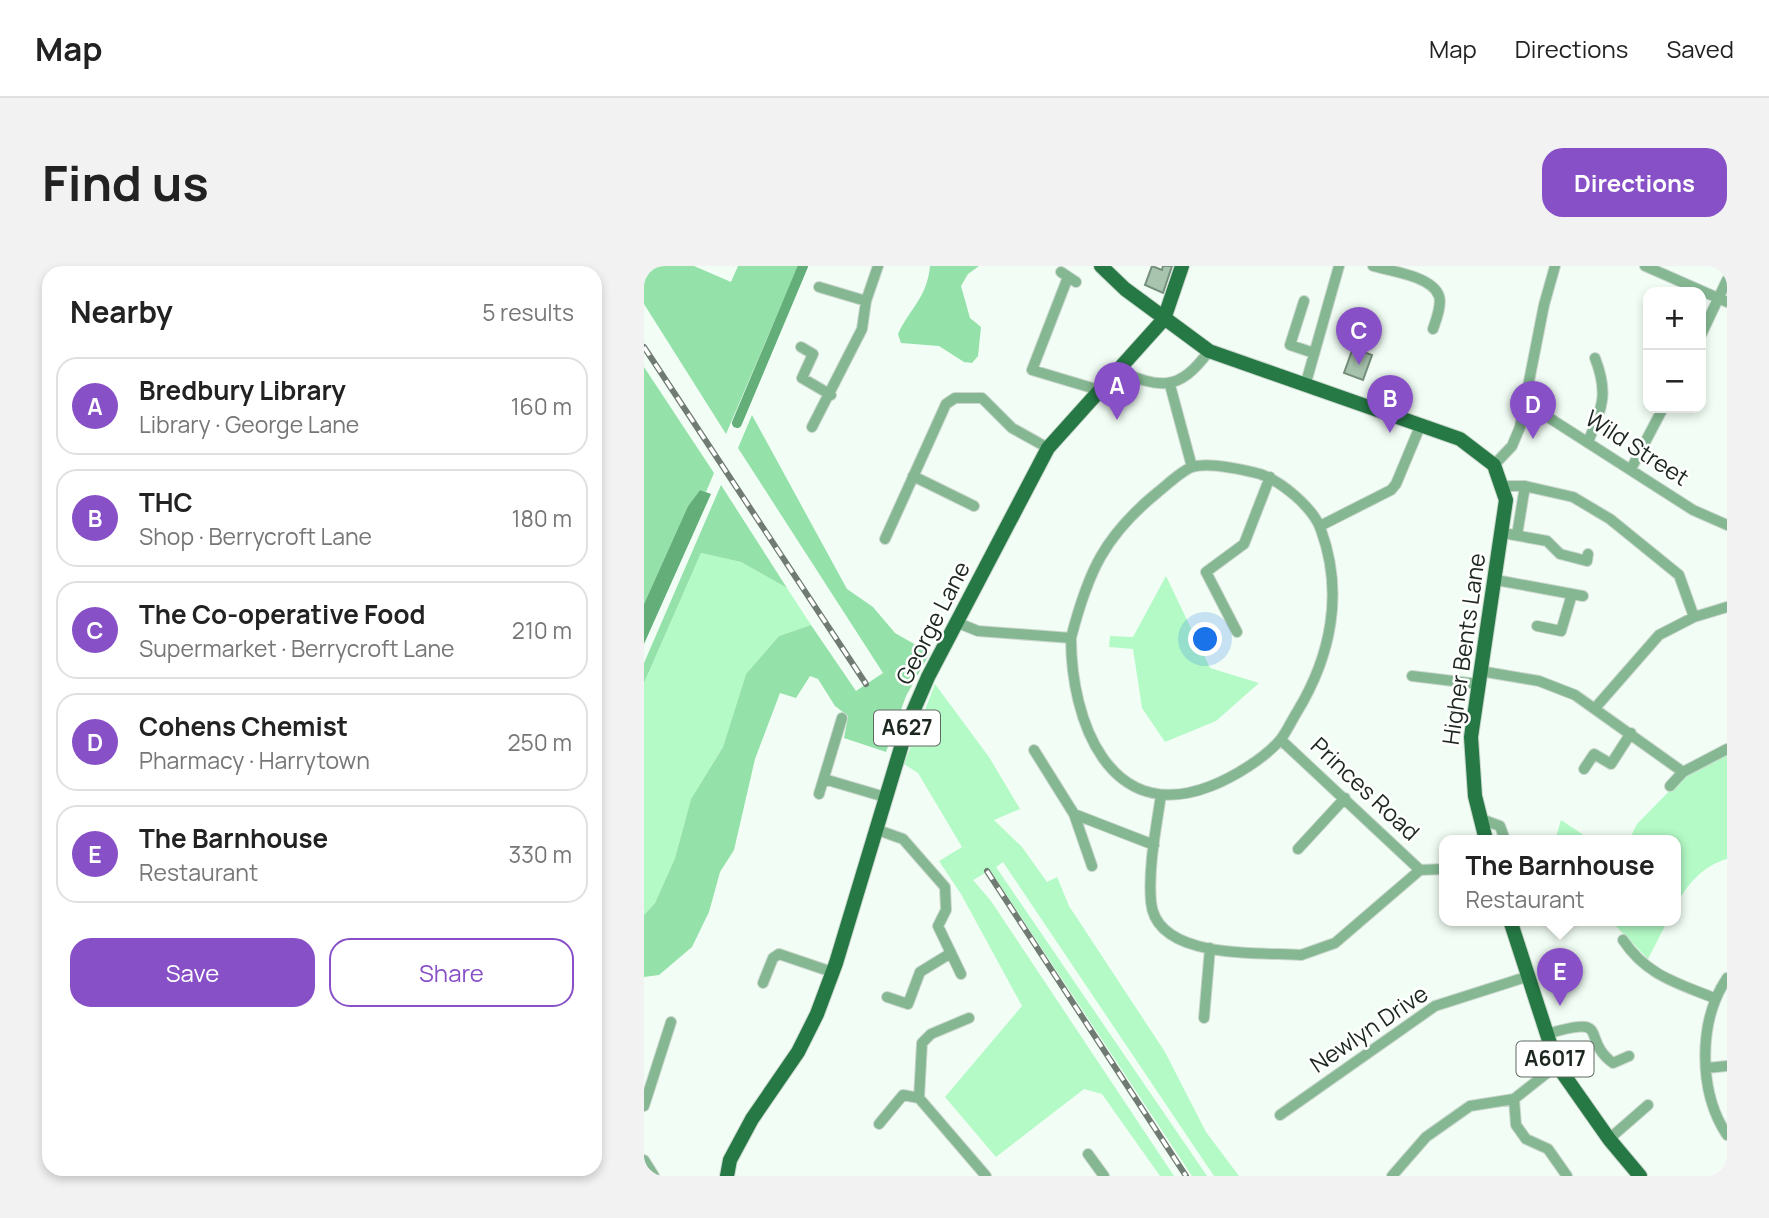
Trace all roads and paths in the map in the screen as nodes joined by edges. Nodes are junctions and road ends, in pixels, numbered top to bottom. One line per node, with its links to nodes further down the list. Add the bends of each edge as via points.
1 (878, 266): 12 (street)
2 (1101, 266): 14 (main road)
3 (1182, 266): 14 (main road, A627)
4 (1339, 266): 19 (street)
5 (1373, 266): 16 (street, via 1432,287 1439,296)
6 (1556, 266): 26 (street)
7 (1645, 266): 11 (street)
8 (1068, 277): 24 (street, via 1031,370)
9 (1727, 280): 11 (street)
10 (819, 287): 12 (street)
11 (1723, 300): 15 (street)
12 (866, 301): 25 (street, via 862,329)
13 (1304, 301): 19 (street, via 1290,345)
14 (1164, 319): 18 (main road); 21 (main road, George Lane / A627)
15 (1706, 327)
16 (1433, 329)
17 (801, 347): 25 (street, via 813,354 802,378)
18 (1209, 351): 22 (street, via 1197,367); 23 (main road)
19 (1314, 353): 23 (street)
20 (1595, 358): 30 (street, via 1605,396)
21 (1116, 370): 22 (street); 24 (main road, George Lane / A627)
22 (1170, 385): 33 (street)
23 (1305, 386): 28 (main road)
24 (1099, 390): 31 (main road, George Lane / A627)
25 (831, 395): 29 (street)
26 (1526, 402): 30 (street, Wild Street); 32 (street, via 1512,446)
27 (1660, 413): 34 (street)
28 (1421, 424): 32 (main road, via 1460,439); 41 (street, via 1391,490)
29 (812, 427)
30 (1588, 442): 34 (street, Wild Street)
31 (1048, 448): 35 (street, via 1012,428 982,398 955,398 946,404); 48 (main road, George Lane / A627)
32 (1494, 465): 37 (main road, Higher Bents Lane)
33 (1192, 467): 36 (street, via 1238,468); 51 (street, via 1115,531 1092,572)
34 (1631, 469): 40 (street, Wild Street, via 1693,510)
35 (913, 476): 39 (street); 43 (street)
36 (1270, 477): 41 (street); 50 (street, via 1244,544 1206,572)
37 (1503, 486): 38 (street); 42 (main road, Higher Bents Lane)
38 (1525, 486): 42 (street); 47 (street, via 1573,497 1610,519 1679,575)
39 (974, 506)
40 (1727, 525)
41 (1320, 526): 57 (street, via 1331,563 1334,603 1328,639 1319,671)
42 (1510, 534): 44 (street, via 1547,541 1560,555 1587,561); 45 (main road, Higher Bents Lane)
43 (886, 539)
44 (1588, 554)
45 (1496, 580): 49 (street, via 1577,595 1561,631); 53 (main road, Higher Bents Lane)
46 (1727, 607): 47 (street)
47 (1694, 617): 54 (street, via 1659,635)
48 (958, 623): 51 (street, via 978,631); 66 (main road, George Lane / A627, via 909,721)
49 (1537, 626)
50 (1237, 632)
51 (1071, 638): 65 (street, via 1071,674 1089,738 1107,766 1133,785)
52 (1412, 676): 53 (street)
53 (1479, 678): 54 (street, via 1554,685); 69 (main road, Higher Bents Lane, via 1471,737)
54 (1595, 707): 56 (street)
55 (842, 718): 62 (street)
56 (1631, 733): 60 (street, via 1611,764 1594,754); 61 (street)
57 (1280, 740): 65 (street, via 1226,780 1193,793); 67 (street, Princes Road)
58 (1727, 749): 61 (street)
59 (1034, 750): 68 (street)
60 (1584, 769)
61 (1684, 772): 63 (street)
62 (824, 779): 64 (street); 66 (street)
63 (1671, 786)
64 (819, 794)
65 (1161, 795): 73 (street)
66 (885, 797): 70 (main road, George Lane / A627)
67 (1345, 798): 74 (street); 77 (street, Princes Road)
68 (1074, 814): 73 (street); 75 (street)
69 (1481, 819): 71 (main road, Higher Bents Lane); 72 (street, via 1500,827)
70 (875, 829): 81 (street, via 903,839 945,887 946,910 938,926); 82 (main road, George Lane / A627)
71 (1485, 835)
72 (1503, 835)
73 (1154, 845): 80 (street, via 1151,904 1156,916 1171,937 1186,945)
74 (1298, 849)
75 (1092, 866)
76 (1439, 869): 77 (street)
77 (1420, 870): 80 (street, via 1335,943 1319,950 1301,955)
78 (1517, 926): 84 (main road, A6017)
79 (1623, 940): 88 (street, via 1636,960 1664,978)
80 (1210, 948): 90 (street)
81 (951, 953): 83 (street); 87 (street, via 920,972 908,1004)
82 (832, 972): 86 (street, via 779,954); 111 (main road, George Lane / A627, via 798,1052 752,1119 730,1160)
83 (961, 974)
84 (1529, 976): 92 (main road, A6017); 103 (street, Newlyn Drive, via 1435,1006)
85 (1727, 978): 88 (street)
86 (763, 983)
87 (887, 997)
88 (1714, 999): 96 (street, via 1706,1032)
89 (969, 1018): 99 (street, via 931,1034 922,1043)
90 (1204, 1018)
91 (671, 1022): 102 (street)
92 (1547, 1034): 93 (street, via 1588,1027 1613,1063); 94 (main road, A6017)
93 (1629, 1056)
94 (1557, 1065): 100 (street); 106 (main road, A6017)
95 (1727, 1066): 96 (street)
96 (1707, 1068): 105 (street, via 1708,1090)
97 (891, 1088): 98 (street)
98 (903, 1095): 99 (street); 104 (street)
99 (919, 1098): 112 (street)
100 (1514, 1099): 109 (street, via 1516,1125 1526,1139 1548,1149); 114 (street, via 1470,1106 1426,1137)
101 (1648, 1105): 106 (street)
102 (644, 1107)
103 (1280, 1115)
104 (879, 1124)
105 (1727, 1135)
106 (1609, 1139): 115 (main road, A6017)
107 (1088, 1154): 113 (street)
108 (644, 1160): 110 (street)
109 (1563, 1175)
110 (654, 1176)
111 (727, 1176)
112 (986, 1176)
113 (1104, 1176)
114 (1392, 1176)
115 (1640, 1176)

